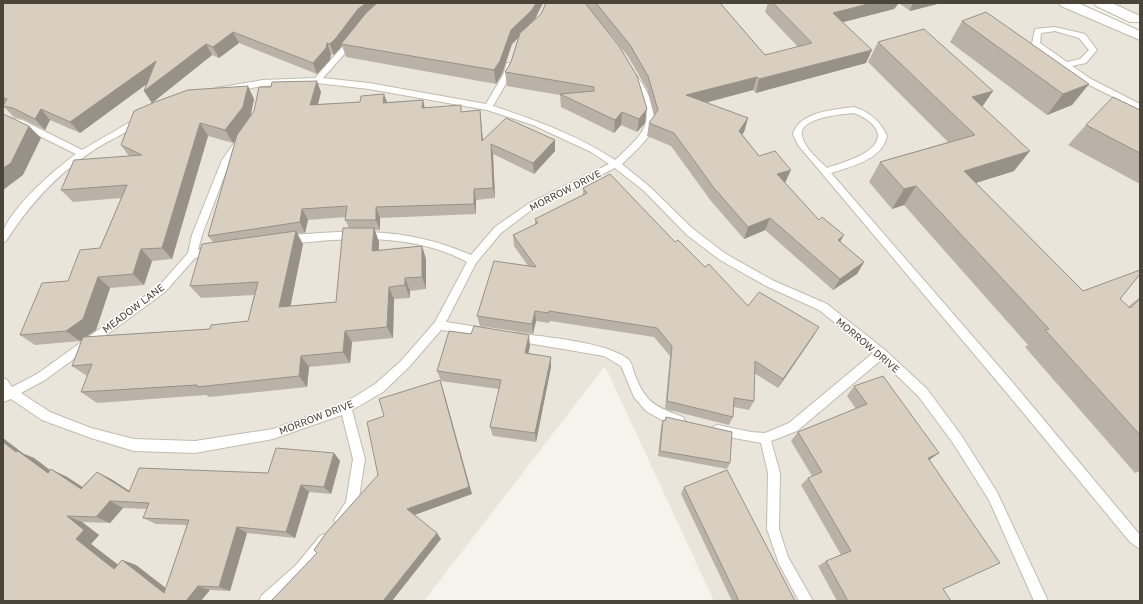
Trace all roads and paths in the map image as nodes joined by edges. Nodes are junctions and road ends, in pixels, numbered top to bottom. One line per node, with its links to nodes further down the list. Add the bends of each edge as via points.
1 (1066, 3): 5 (street)
2 (1101, 3): 3 (street)
3 (1140, 22)
4 (357, 34): 9 (lane, via 344,52)
5 (1140, 36)
6 (513, 57): 11 (lane, via 507,75)
7 (1066, 65): 7 (lane, via 1036,44 1038,31 1054,29 1082,36 1093,50 1083,61); 12 (lane, via 1088,82)
8 (629, 69): 17 (lane, via 645,95 651,112 651,124)
9 (317, 80): 10 (lane, MORROW DRIVE, via 262,87 237,86); 11 (lane, MORROW DRIVE, via 369,86)
10 (210, 92)
11 (488, 107): 17 (lane, MORROW DRIVE, via 536,123 594,150)
12 (1140, 107)
13 (150, 115): 16 (lane)
14 (3, 120): 16 (lane, via 18,122)
15 (247, 132): 22 (lane, via 226,160 197,235)
16 (82, 153): 19 (lane, via 31,198)
17 (616, 164): 23 (lane, MORROW DRIVE, via 531,206 498,230); 27 (lane, MORROW DRIVE, via 647,189 690,232 723,257 769,283 823,307)
18 (825, 172): 18 (lane, via 804,148 797,135 799,129 810,119 826,114 854,110 864,112 884,132 884,141 880,147 862,158); 33 (lane)
19 (3, 238)
20 (279, 241): 23 (lane, via 327,236 381,236 436,245)
21 (219, 250): 22 (lane)
22 (192, 255): 28 (lane, MEADOW LANE, via 162,289 41,377)
23 (473, 260): 24 (lane, MORROW DRIVE)
24 (439, 325): 25 (lane); 29 (lane, MORROW DRIVE, via 405,364 384,383)
25 (492, 333)
26 (507, 336): 30 (lane, via 606,352 625,363 634,390 646,405 663,417)
27 (881, 353): 32 (lane, via 793,427); 36 (lane, MORROW DRIVE, via 923,393 957,439 993,496)
28 (5, 391): 29 (lane, MORROW DRIVE, via 46,416 91,433 134,445 195,447 273,434)
29 (346, 408): 34 (lane, via 358,459 352,504 301,570)
30 (692, 424)
31 (707, 427): 32 (lane)
32 (765, 438): 35 (lane, via 774,473 773,529 783,560)
33 (1140, 543)
34 (266, 601)
35 (806, 601)
36 (1042, 601)

